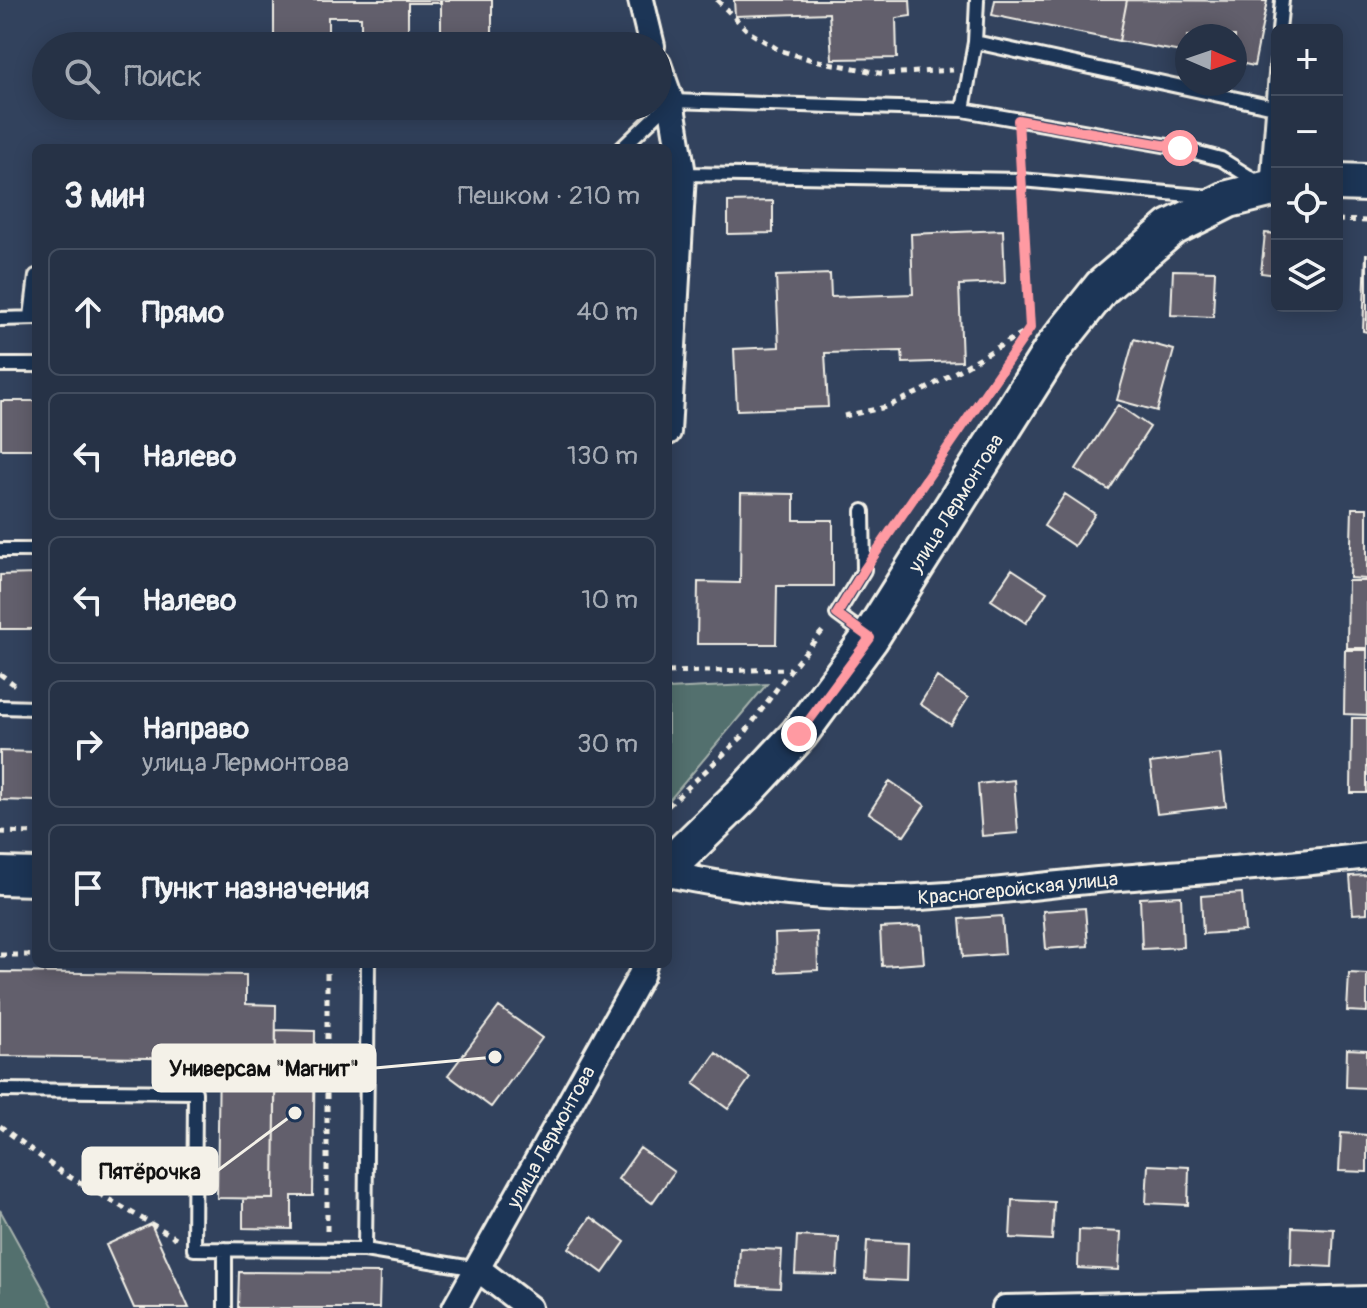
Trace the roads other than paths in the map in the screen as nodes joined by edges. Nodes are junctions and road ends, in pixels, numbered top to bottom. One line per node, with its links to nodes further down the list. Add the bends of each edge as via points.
1 (641, 0): 5 (street)
2 (977, 0): 6 (lane)
3 (1282, 0): 4 (lane)
4 (1280, 24)
5 (649, 32)
6 (975, 42): 8 (lane); 9 (lane)
7 (672, 101): 9 (lane)
8 (1271, 106)
9 (963, 110): 16 (lane, via 1180,148 1221,159)
10 (672, 119): 13 (street)
11 (651, 120): 12 (lane)
12 (626, 144)
13 (675, 173): 18 (lane, via 1021,180); 19 (street)
14 (1343, 182): 15 (main road)
15 (1367, 183)
16 (1271, 187)
17 (1271, 188): 18 (main road, улица Лермонтова)
18 (1229, 199): 27 (main road, улица Лермонтова, via 1171,228 1102,287 1054,347)
19 (672, 284)
20 (32, 317): 21 (lane)
21 (0, 319)
22 (0, 365): 23 (lane)
23 (32, 365)
24 (863, 511): 27 (lane, via 864,570 837,614)
25 (0, 550): 26 (lane)
26 (32, 550)
27 (870, 638): 31 (main road, улица Лермонтова, via 799,734)
28 (0, 707): 29 (lane)
29 (32, 708)
30 (1367, 856): 32 (street, Красногеройская улица, via 897,898 729,887)
31 (672, 863)
32 (672, 875)
33 (0, 876): 34 (main road)
34 (32, 877)
35 (368, 968): 39 (lane)
36 (643, 968): 40 (street, улица Лермонтова)
37 (0, 1090): 38 (lane, via 195,1092 194,1249)
38 (225, 1249): 39 (lane); 42 (lane)
39 (365, 1250): 40 (lane)
40 (478, 1269): 43 (street, улица Лермонтова); 44 (street)
41 (1367, 1299): 45 (street)
42 (225, 1308)
43 (455, 1308)
44 (529, 1308)
45 (1005, 1308)

